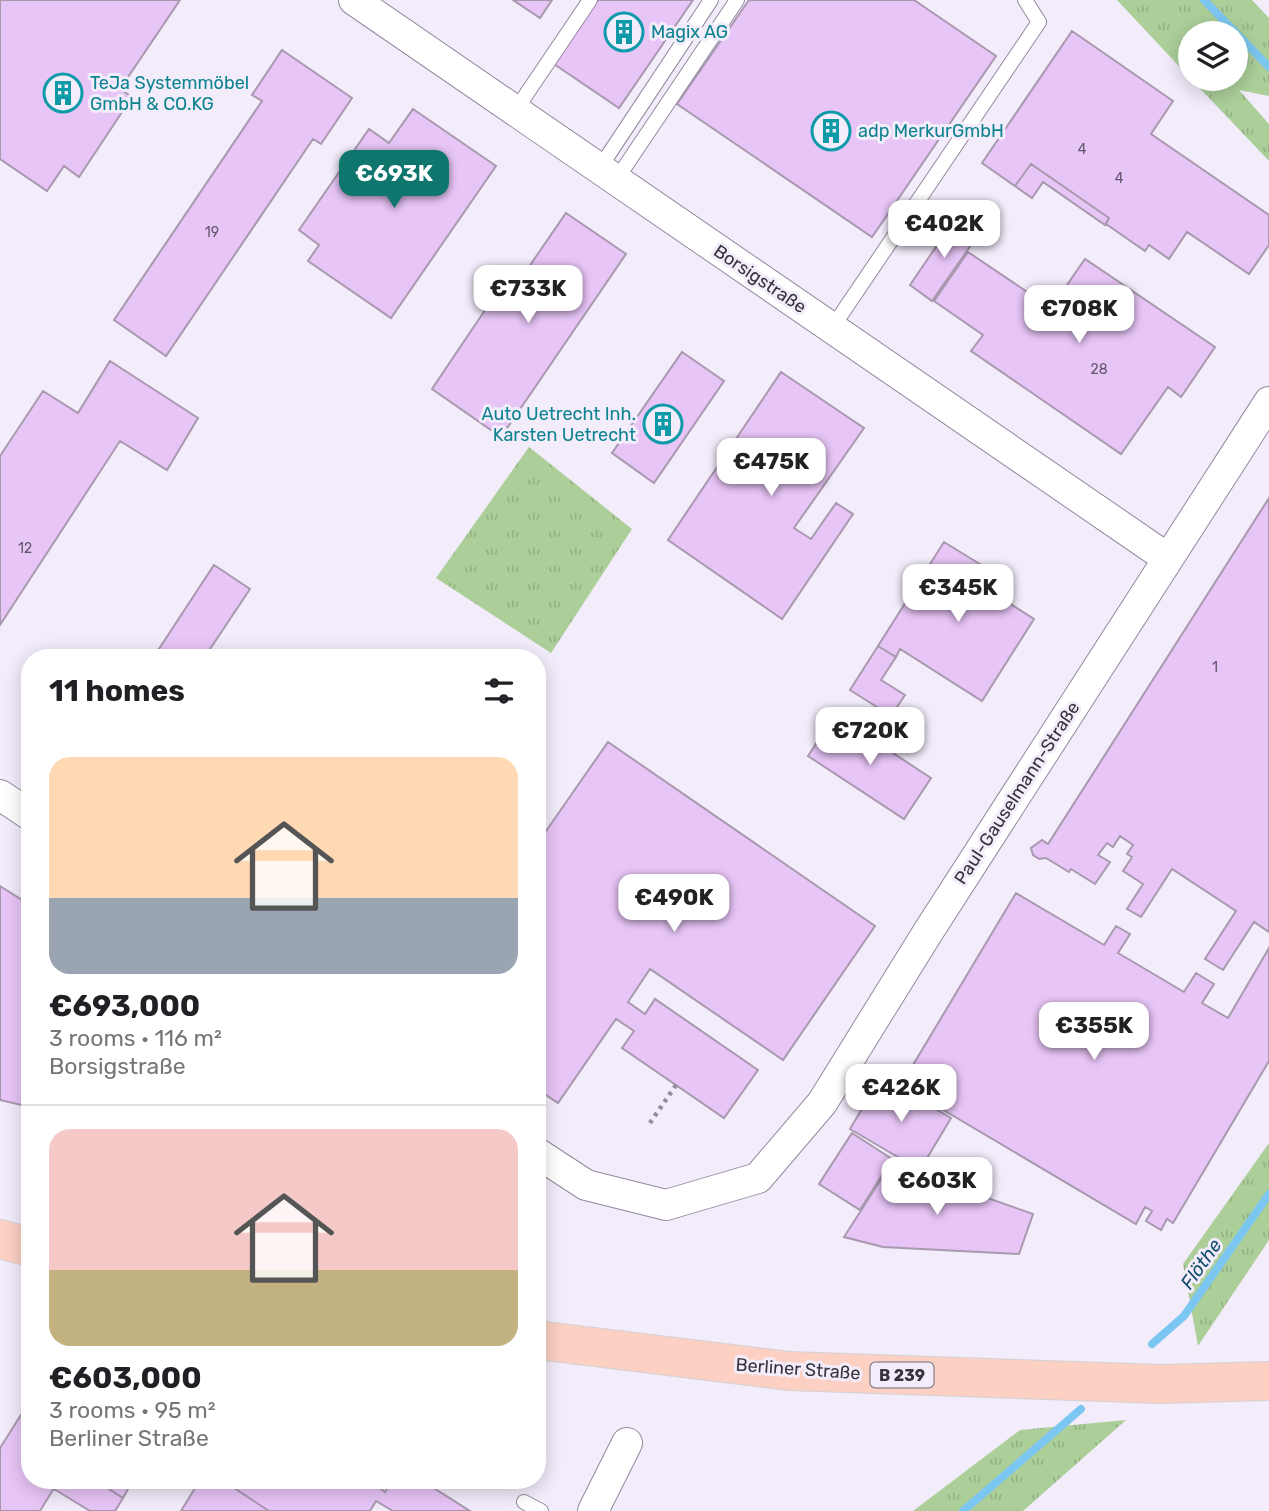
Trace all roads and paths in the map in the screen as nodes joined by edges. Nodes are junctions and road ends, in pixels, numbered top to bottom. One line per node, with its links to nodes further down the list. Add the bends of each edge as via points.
1 (354, 0): 6 (street, Borsigstraße)
2 (590, 0): 6 (lane)
3 (711, 0): 7 (lane)
4 (737, 0): 7 (lane)
5 (1025, 0): 8 (lane, via 1040,22)
6 (515, 111): 7 (street, Borsigstraße)
7 (608, 174): 8 (street, Borsigstraße)
8 (832, 328): 10 (street, Borsigstraße)
9 (1269, 402): 10 (street, Paul-Gauselmann-Straße)
10 (1167, 558): 15 (street, Paul-Gauselmann-Straße, via 822,1103 758,1178 666,1205 586,1185)
11 (0, 795): 12 (street)
12 (21, 809)
13 (676, 1084): 14 (path)
14 (650, 1123)
15 (546, 1159)
16 (0, 1239): 17 (main road)
17 (21, 1245)
18 (546, 1341): 19 (main road, Berliner Straße / B 239, via 789,1371 1161,1384)
19 (1269, 1381)
20 (627, 1443): 23 (street)
21 (524, 1502): 22 (lane)
22 (541, 1511)
23 (593, 1511)

